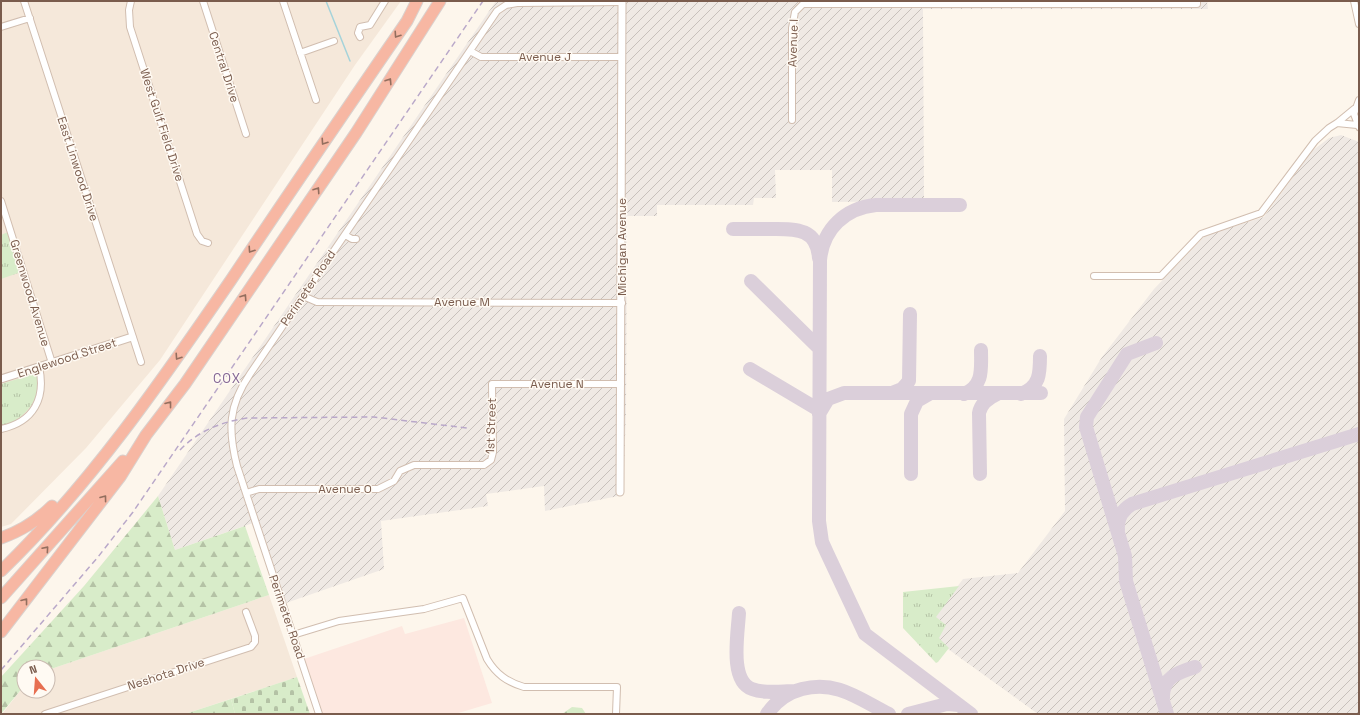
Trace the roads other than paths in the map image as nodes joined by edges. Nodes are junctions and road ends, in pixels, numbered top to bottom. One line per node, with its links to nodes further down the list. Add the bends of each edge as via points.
1 (24, 1): 15 (street, East Linwood Drive)
2 (131, 1): 33 (street, West Gulf Field Drive, via 130,27 197,234 202,241)
3 (203, 1): 29 (street, Central Drive)
4 (283, 1): 21 (street)
5 (385, 1): 18 (street, via 370,25 360,27)
6 (417, 1): 47 (highway, one-way to 47, via 407,21 170,370)
7 (622, 1): 20 (street, Perimeter Road, via 506,5 493,17); 22 (street, Michigan Avenue)
8 (1354, 1): 16 (street)
9 (820, 2): 10 (street, Avenue I); 26 (street, Avenue I, via 803,4 795,12 792,28)
10 (888, 2): 11 (street, Avenue I)
11 (946, 2): 12 (street, Avenue I)
12 (1071, 2): 13 (street, Avenue I)
13 (1197, 2)
14 (440, 3): 45 (highway, one-way to 14, via 202,358 356,133)
15 (30, 18): 17 (street); 37 (street, East Linwood Drive)
16 (1359, 24)
17 (1, 27)
18 (360, 37)
19 (334, 41): 21 (street)
20 (470, 51): 22 (street, Avenue J, via 481,57); 31 (street, Perimeter Road)
21 (300, 53): 23 (street)
22 (622, 57): 36 (street, Michigan Avenue)
23 (316, 100)
24 (1359, 100): 25 (street)
25 (1354, 109): 27 (street); 28 (street)
26 (792, 120)
27 (1337, 123): 28 (street); 34 (street, via 1315,141 1260,213 1201,234 1162,276)
28 (1358, 126)
29 (246, 134)
30 (1, 201): 38 (street, Greenwood Avenue)
31 (345, 235): 32 (street); 35 (street, Perimeter Road)
32 (356, 239)
33 (208, 243)
34 (1094, 276)
35 (303, 296): 36 (street, Avenue M, via 316,302); 49 (street, Perimeter Road, via 245,381 232,409 234,453)
36 (622, 303): 43 (street, Michigan Avenue)
37 (132, 337): 38 (street, Englewood Street); 39 (street, East Linwood Drive)
38 (52, 362): 40 (street, Englewood Street)
39 (140, 362)
40 (39, 367): 41 (street, Englewood Street); 44 (street, via 42,385 35,407 19,424)
41 (1, 379)
42 (492, 384): 43 (street, Avenue N); 46 (street, 1st Street, via 493,452 491,460)
43 (621, 384): 48 (street, Michigan Avenue)
44 (1, 429)
45 (146, 435): 52 (highway, one-way to 45); 54 (highway, one-way to 45, via 120,477)
46 (484, 465): 49 (street, Avenue O, via 414,465 400,471 394,481 378,489 259,489)
47 (78, 487): 50 (highway, via 63,495 30,525); 51 (highway, via 23,550)
48 (620, 492)
49 (246, 493): 55 (street, Perimeter Road)
50 (1, 538)
51 (1, 570)
52 (1, 598)
53 (246, 612): 56 (street, Neshota Drive, via 256,642 251,647)
54 (1, 632)
55 (293, 635): 57 (street, Perimeter Road); 58 (street, via 339,621 409,612 463,598 487,659 497,673 512,683 541,688 617,687)
56 (46, 714)
57 (319, 714)
58 (616, 714)

